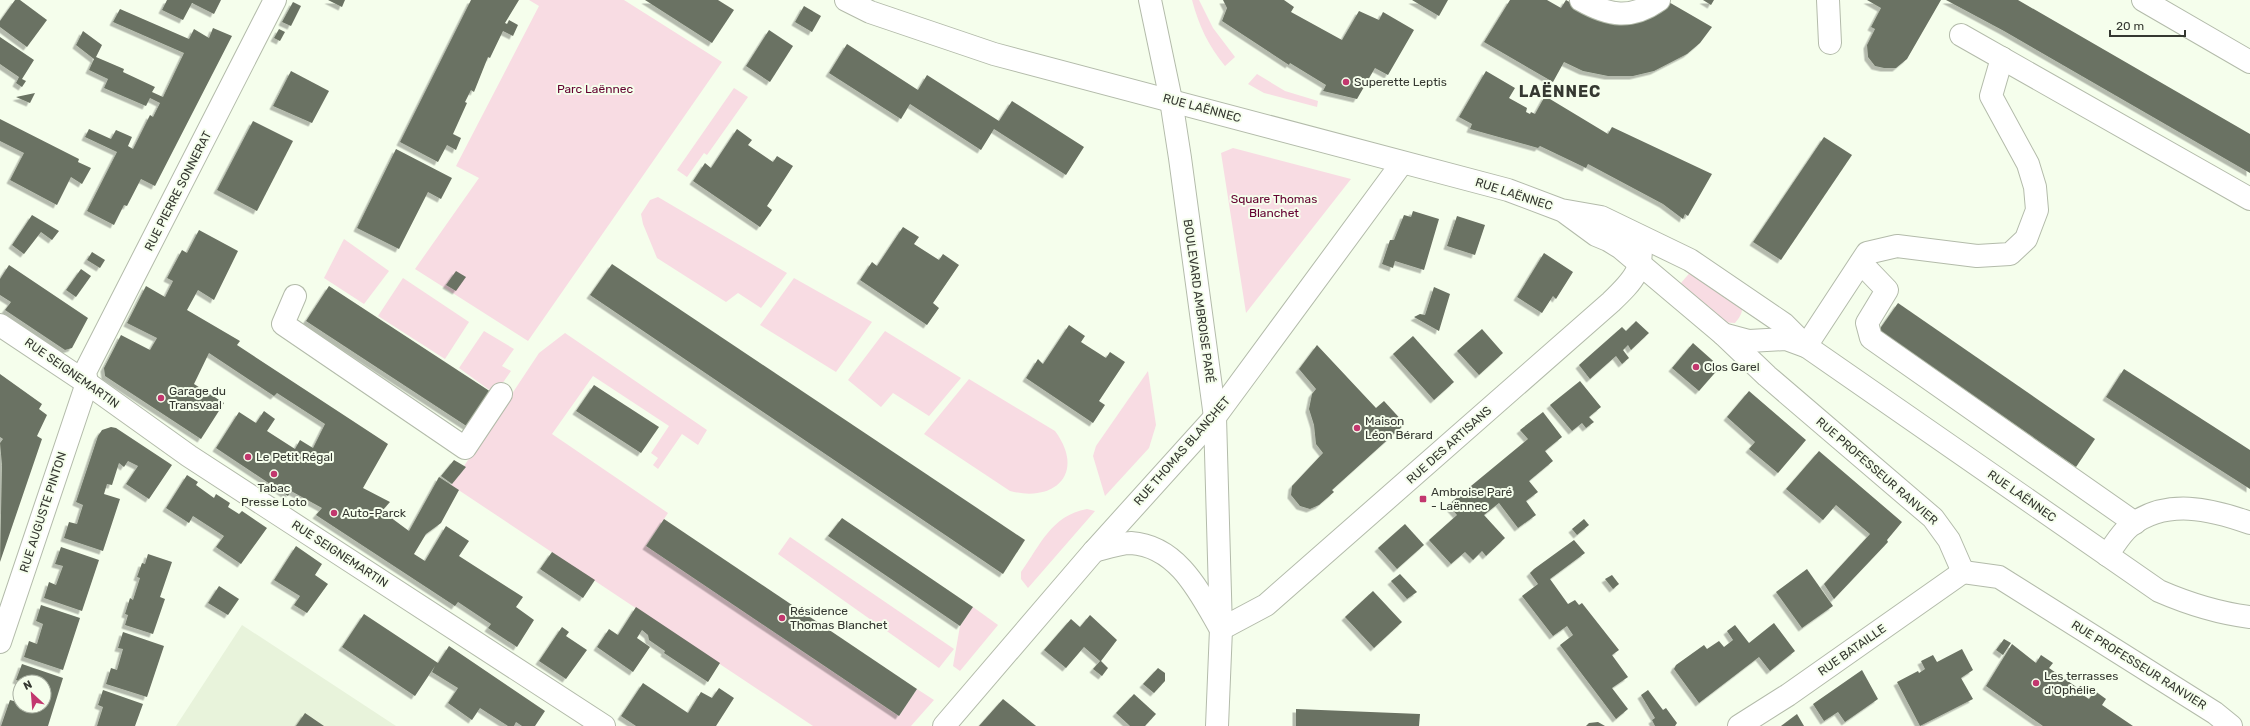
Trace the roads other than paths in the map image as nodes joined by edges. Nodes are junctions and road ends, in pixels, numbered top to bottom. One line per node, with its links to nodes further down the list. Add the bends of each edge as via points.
1 (275, 0): 25 (street, RUE PIERRE SONNERAT, via 85,372)
2 (846, 0): 12 (street, RUE LAËNNEC, via 870,12 994,54)
3 (1150, 0): 12 (street, BOULEVARD AMBROISE PARÉ)
4 (1581, 0): 5 (street, via 1605,11 1628,15 1646,9)
5 (1659, 0)
6 (1828, 0): 9 (street)
7 (2143, 0): 11 (street)
8 (1961, 35): 10 (street)
9 (1830, 43)
10 (2002, 58): 14 (street); 17 (street, via 1991,96 2028,164 2035,187 2037,210 2026,239 2010,254 1977,256 1897,246 1867,253)
11 (2250, 62)
12 (1171, 100): 13 (street, RUE LAËNNEC); 27 (street, BOULEVARD AMBROISE PARÉ)
13 (1402, 163): 15 (street, RUE LAËNNEC, via 1508,190); 27 (street, RUE THOMAS BLANCHET)
14 (2250, 199)
15 (1561, 210): 16 (street, RUE LAËNNEC, via 1601,217); 18 (street, RUE LAËNNEC, via 1596,235 1620,248)
16 (1639, 236): 18 (street, RUE DES ARTISANS, via 1642,246); 21 (street, RUE LAËNNEC, via 1690,260 1715,276)
17 (1860, 263): 23 (street); 28 (street, via 1887,290 1867,323 1871,338)
18 (1640, 266): 22 (street, RUE LAËNNEC); 34 (street, RUE DES ARTISANS, via 1628,286 1611,302 1266,605)
19 (295, 296): 26 (street, via 282,324 465,448)
20 (0, 324): 25 (street, RUE SEIGNEMARTIN)
21 (1779, 331): 22 (street, RUE LAËNNEC, via 1749,341); 23 (street, RUE LAËNNEC); 24 (street)
22 (1723, 334): 24 (street, RUE PROFESSEUR RANVIER)
23 (1806, 346): 31 (street, RUE LAËNNEC)
24 (1752, 361): 32 (street, RUE PROFESSEUR RANVIER, via 1933,518 1949,540)
25 (87, 382): 35 (street, RUE AUGUSTE PINTON); 36 (street, RUE SEIGNEMARTIN, via 189,456)
26 (501, 394)
27 (1215, 417): 30 (street, RUE THOMAS BLANCHET); 34 (street, BOULEVARD AMBROISE PARÉ)
28 (2135, 523): 29 (street, via 2148,515 2177,509 2199,509); 31 (street)
29 (2250, 523)
30 (1094, 551): 34 (street, via 1130,543 1152,549 1175,560 1197,587); 37 (street, RUE THOMAS BLANCHET)
31 (2107, 555): 33 (street, RUE LAËNNEC, via 2159,591 2213,611)
32 (1963, 572): 39 (street, RUE BATAILLE, via 1788,695); 40 (street, RUE PROFESSEUR RANVIER, via 1999,577)
33 (2250, 617)
34 (1221, 629): 38 (street, BOULEVARD AMBROISE PARÉ)
35 (0, 642)
36 (604, 726)
37 (944, 726)
38 (1217, 726)
39 (1739, 726)
40 (2231, 726)

